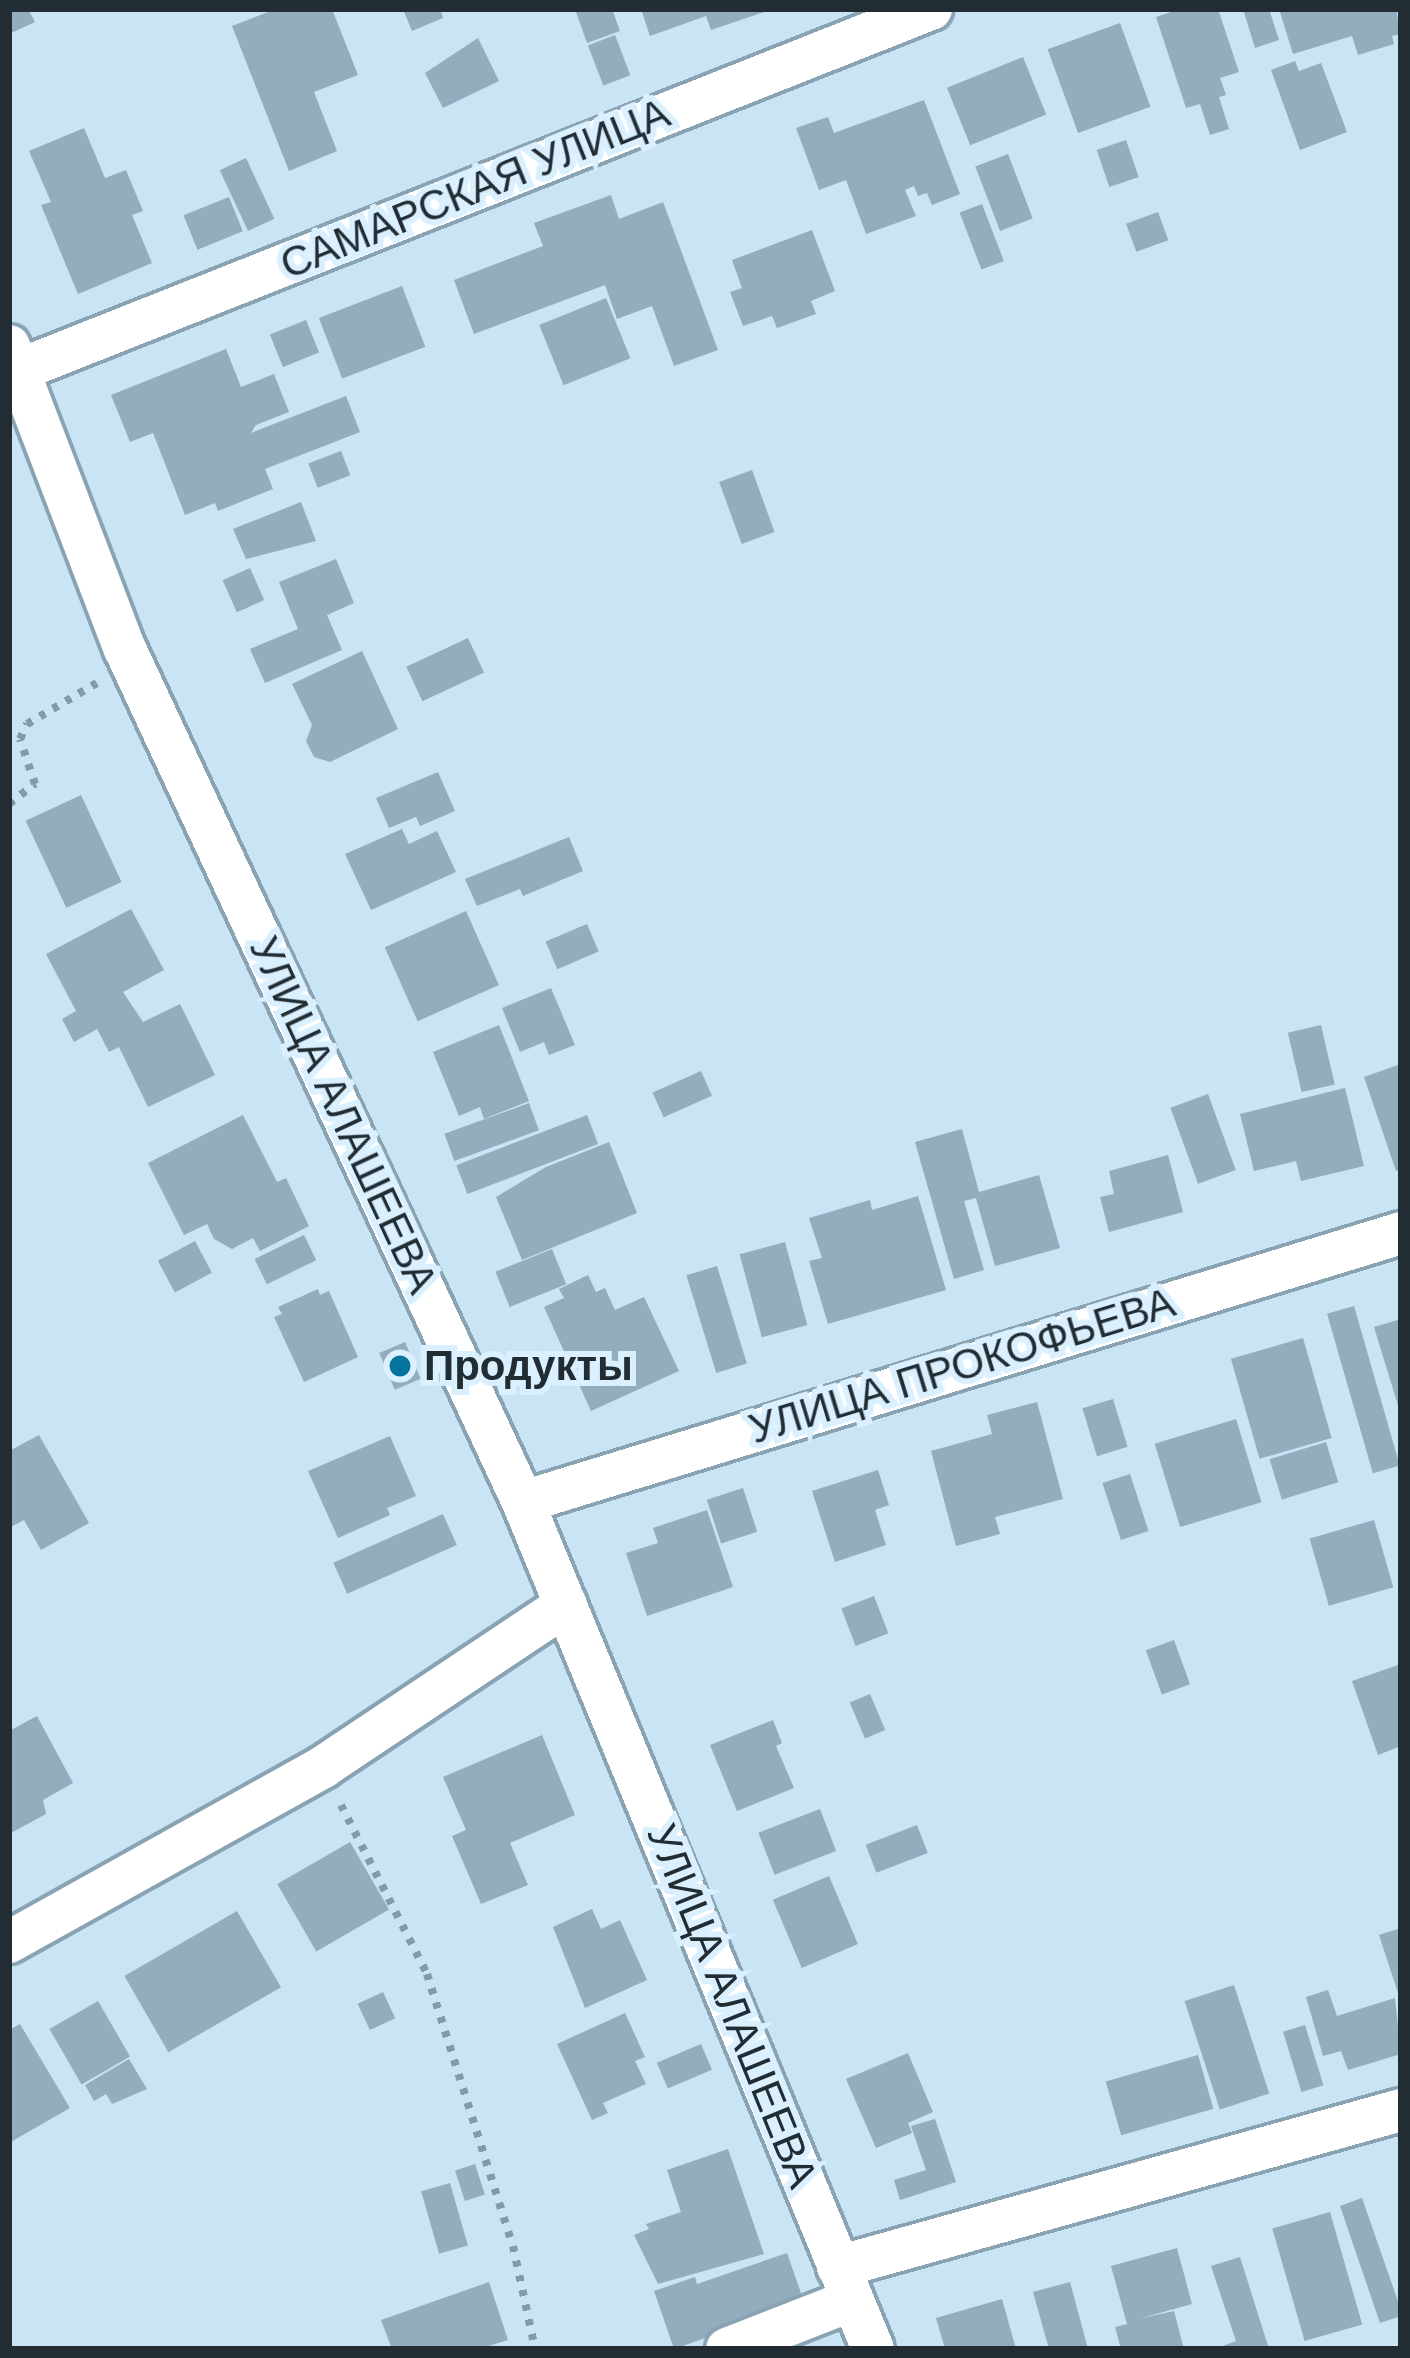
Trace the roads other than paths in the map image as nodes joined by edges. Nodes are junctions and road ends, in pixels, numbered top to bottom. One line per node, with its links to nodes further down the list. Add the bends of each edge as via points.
1 (932, 9): 2 (street, САМАРСКАЯ УЛИЦА)
2 (14, 358): 4 (street, УЛИЦА АЛАШЕЕВА, via 131,663)
3 (1401, 1233): 4 (street, УЛИЦА ПРОКОФЬЕВА)
4 (523, 1502): 5 (street, УЛИЦА АЛАШЕЕВА)
5 (566, 1605): 6 (street, via 322,1767); 8 (street, УЛИЦА АЛАШЕЕВА)
6 (9, 1942)
7 (1401, 2110): 8 (street)
8 (845, 2283): 9 (street); 10 (street, УЛИЦА АЛАШЕЕВА)
9 (728, 2349)
10 (873, 2349)

